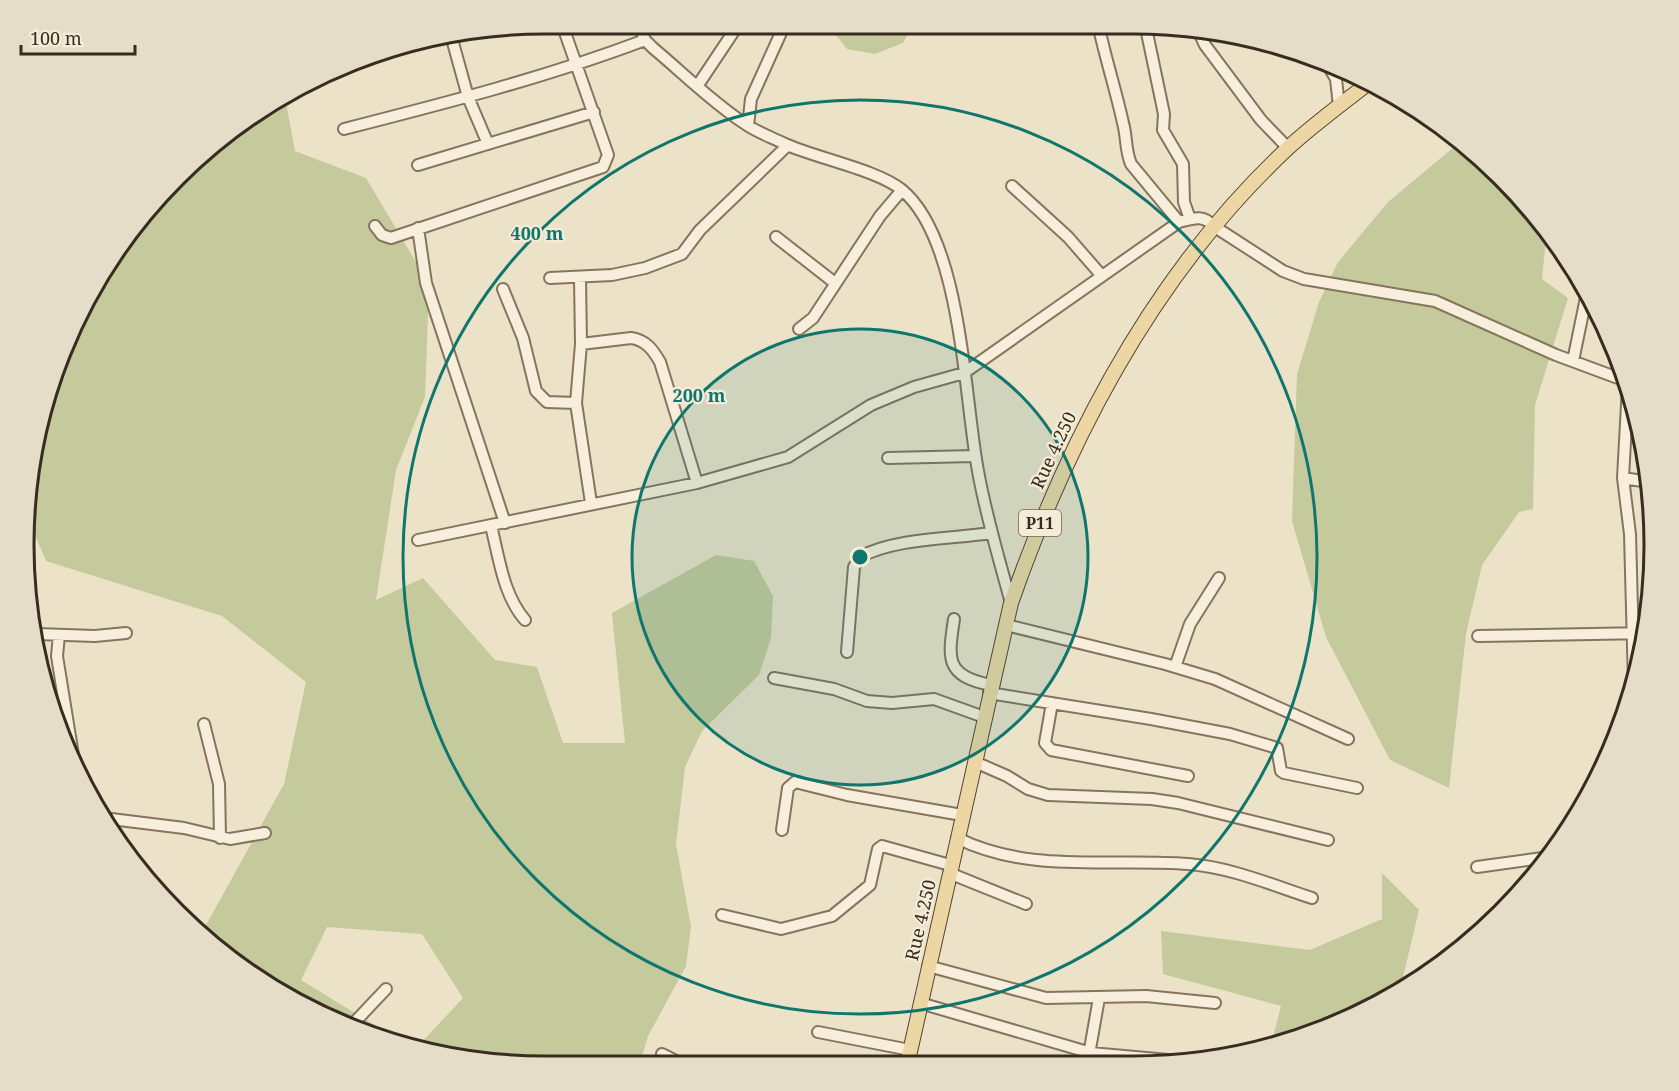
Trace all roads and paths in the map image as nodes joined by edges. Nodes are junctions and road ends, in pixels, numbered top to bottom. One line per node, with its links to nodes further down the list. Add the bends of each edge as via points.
1 (566, 34): 10 (street)
2 (643, 34): 7 (street)
3 (732, 34): 12 (street)
4 (780, 34): 17 (street, via 751,99)
5 (1101, 34): 26 (street, via 1125,127 1126,153)
6 (1147, 35): 25 (street, via 1164,114 1163,130 1183,164 1184,202)
7 (645, 39): 10 (street); 12 (street)
8 (1202, 39): 21 (street, via 1261,120)
9 (453, 43): 14 (street)
10 (578, 66): 14 (street); 16 (street)
11 (1334, 75): 15 (street)
12 (698, 85): 17 (street)
13 (1362, 88): 15 (main road, Rue 4.250 / P11)
14 (468, 98): 18 (street); 19 (street)
15 (1339, 106): 21 (main road, Rue 4.250 / P11)
16 (594, 112): 19 (street); 29 (street, via 608,155 603,167)
17 (748, 126): 20 (street)
18 (344, 129)
19 (488, 144): 22 (street)
20 (788, 145): 24 (street); 33 (street, via 700,230 686,251 645,268)
21 (1288, 148): 28 (main road, Rue 4.250 / P11)
22 (418, 165)
23 (1012, 186): 31 (street, via 1068,237)
24 (902, 190): 34 (street); 40 (street, via 918,208 943,260)
25 (1190, 219): 26 (street); 28 (street, via 1208,219)
26 (1179, 222): 31 (street)
27 (375, 226): 29 (street, via 386,237)
28 (1215, 227): 39 (street, via 1282,271 1305,279 1435,301); 55 (main road, Rue 4.250 / P11, via 1146,318 1086,422 1037,530)
29 (418, 228): 50 (street, via 426,283)
30 (776, 237): 34 (street)
31 (1102, 276): 40 (street)
32 (550, 278): 33 (street)
33 (580, 278): 38 (street)
34 (835, 282): 37 (street, via 813,318)
35 (503, 289): 42 (street, via 523,338 536,391 547,402)
36 (1584, 305): 39 (street)
37 (799, 328)
38 (581, 344): 42 (street); 48 (street, via 631,338 652,348 660,362)
39 (1573, 361): 41 (street)
40 (964, 373): 44 (street); 48 (street, via 914,387 871,405 788,457)
41 (1616, 377)
42 (576, 403): 49 (street)
43 (1627, 412): 46 (street)
44 (975, 456): 45 (street); 52 (street)
45 (888, 458)
46 (1623, 478): 47 (street); 61 (street, via 1630,534)
47 (1640, 481)
48 (697, 483): 49 (street)
49 (591, 503): 50 (street)
50 (505, 523): 51 (street)
51 (491, 526): 53 (street); 57 (street, via 508,594)
52 (991, 533): 55 (street); 65 (street, via 920,540 856,560)
53 (417, 540)
54 (1219, 578): 67 (street, via 1190,624)
55 (1011, 603): 58 (main road, Rue 4.250 / P11)
56 (954, 619): 69 (street, via 949,654 953,664 973,682)
57 (525, 620)
58 (1006, 625): 67 (street); 69 (main road, Rue 4.250 / P11)
59 (126, 633): 63 (street)
60 (42, 634): 63 (street)
61 (1631, 634): 62 (street); 64 (street); 66 (street)
62 (1637, 634)
63 (59, 635): 73 (street, via 59,676)
64 (1478, 636)
65 (847, 652)
66 (1632, 656)
67 (1175, 667): 74 (street, via 1215,679)
68 (774, 678): 71 (street, via 834,689 867,700 892,703 934,699)
69 (990, 689): 70 (street); 71 (main road, Rue 4.250 / P11)
70 (1052, 703): 76 (street, via 1046,743 1051,750); 77 (street, via 1230,734 1277,748 1284,773)
71 (984, 717): 75 (main road, Rue 4.250 / P11)
72 (204, 724): 82 (street, via 219,784)
73 (68, 727)
74 (1348, 739)
75 (975, 762): 78 (main road, Rue 4.250 / P11); 84 (street, via 1048,795 1178,803)
76 (1188, 776)
77 (1357, 788)
78 (962, 815): 80 (street, via 795,782 788,788); 83 (main road, Rue 4.250 / P11)
79 (115, 819): 82 (street, via 175,826)
80 (782, 830)
81 (265, 834): 82 (street)
82 (219, 838)
83 (957, 838): 87 (main road, Rue 4.250 / P11); 88 (street, via 987,852 1042,860 1190,864 1232,872)
84 (1328, 840)
85 (1538, 859): 86 (street)
86 (1477, 867)
87 (950, 869): 89 (street); 90 (street, via 882,846 870,885 832,916 781,929); 91 (main road, Rue 4.250 / P11)
88 (1312, 898)
89 (1026, 904)
90 (722, 915)
91 (928, 966): 93 (street, via 1046,998); 94 (main road, Rue 4.250 / P11)
92 (386, 989): 96 (street)
93 (1099, 998): 95 (street, via 1146,996); 99 (street)
94 (920, 1003): 98 (main road, Rue 4.250 / P11); 99 (street)
95 (1215, 1003)
96 (356, 1020)
97 (818, 1032): 98 (street)
98 (910, 1050): 102 (main road, Rue 4.250 / P11)
99 (1091, 1053): 103 (street); 104 (street)
100 (662, 1054): 101 (street)
101 (666, 1056)
102 (908, 1056)
103 (1090, 1056)
104 (1124, 1056)

